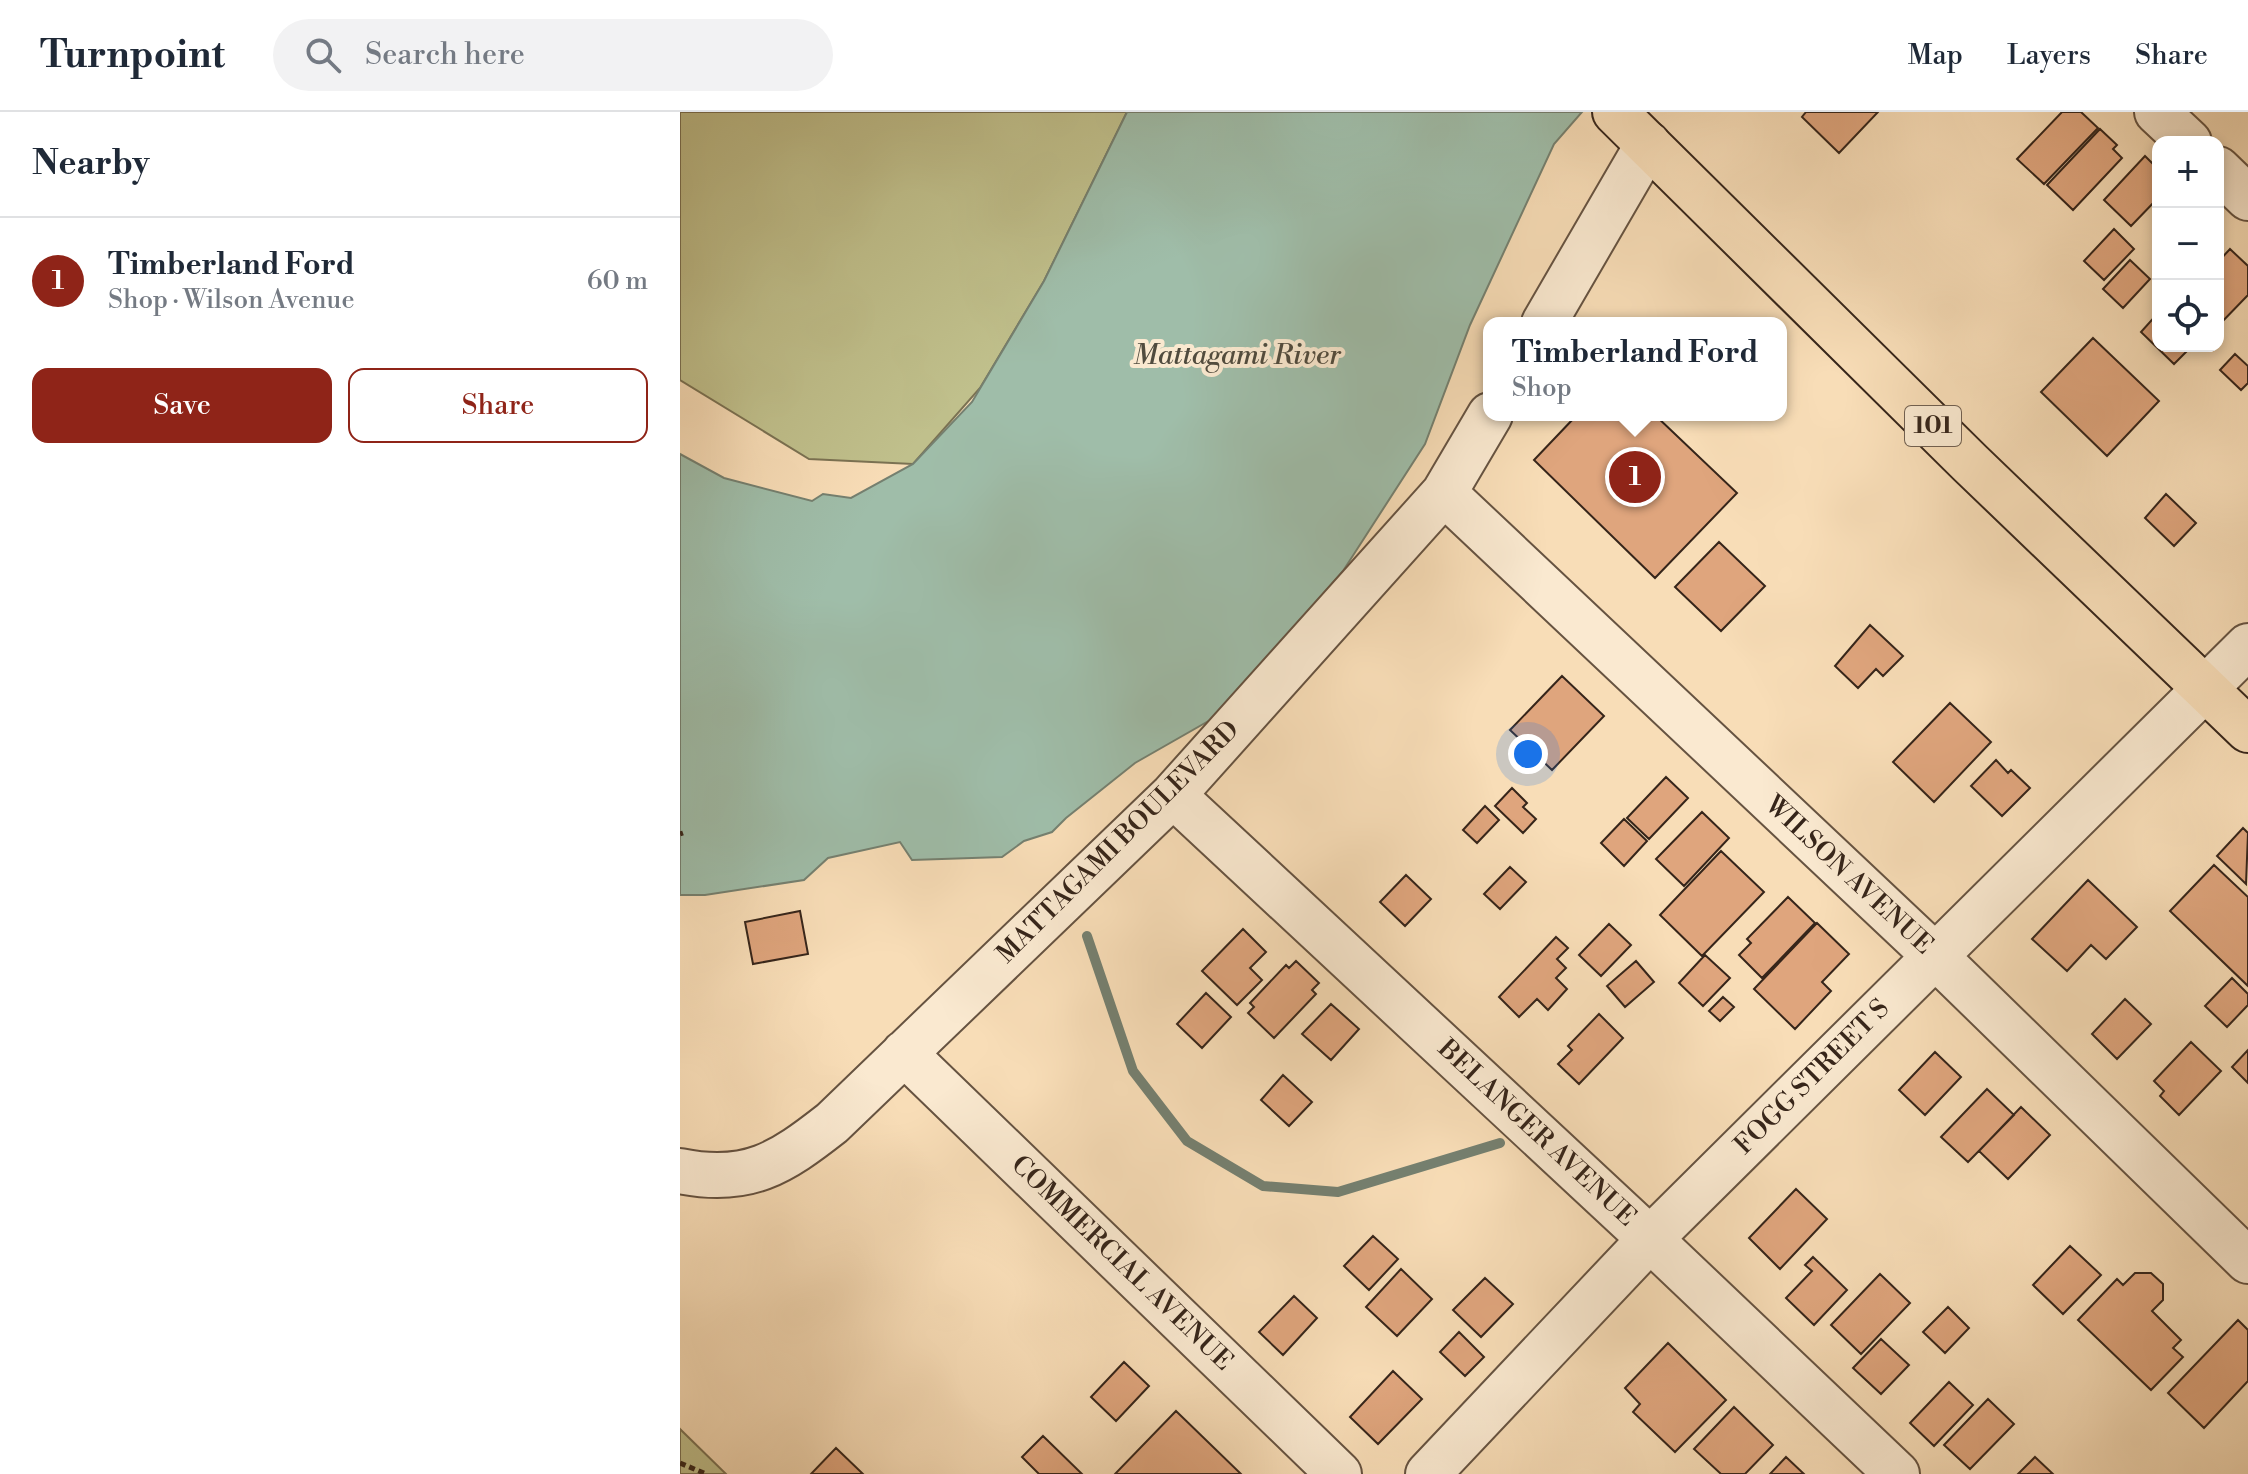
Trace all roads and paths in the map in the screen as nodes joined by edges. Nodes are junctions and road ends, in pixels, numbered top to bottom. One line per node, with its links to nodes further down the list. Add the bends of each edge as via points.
1 (2157, 112): 3 (street)
2 (1628, 125): 6 (street); 10 (main road, 101)
3 (2183, 136)
4 (2224, 175): 5 (street)
5 (2248, 198)
6 (1547, 317)
7 (1486, 421): 8 (street, MATTAGAMI BOULEVARD)
8 (1444, 493): 12 (street, MATTAGAMI BOULEVARD); 13 (street, WILSON AVENUE)
9 (2248, 646): 10 (street, FOGG STREET S)
10 (2205, 689): 11 (main road, 101); 13 (street, FOGG STREET S)
11 (2248, 730)
12 (1173, 795): 14 (street, MATTAGAMI BOULEVARD); 16 (street, BELANGER AVENUE)
13 (1934, 955): 16 (street, FOGG STREET S); 17 (street, WILSON AVENUE)
14 (904, 1053): 15 (street, MATTAGAMI BOULEVARD, via 797,1151 759,1171); 20 (street, COMMERCIAL AVENUE)
15 (680, 1171)
16 (1650, 1239): 21 (street, FOGG STREET S); 22 (street, BELANGER AVENUE)
17 (2248, 1261)
18 (680, 1463): 19 (path)
19 (706, 1474)
20 (1339, 1474)
21 (1428, 1474)
22 (1897, 1474)

